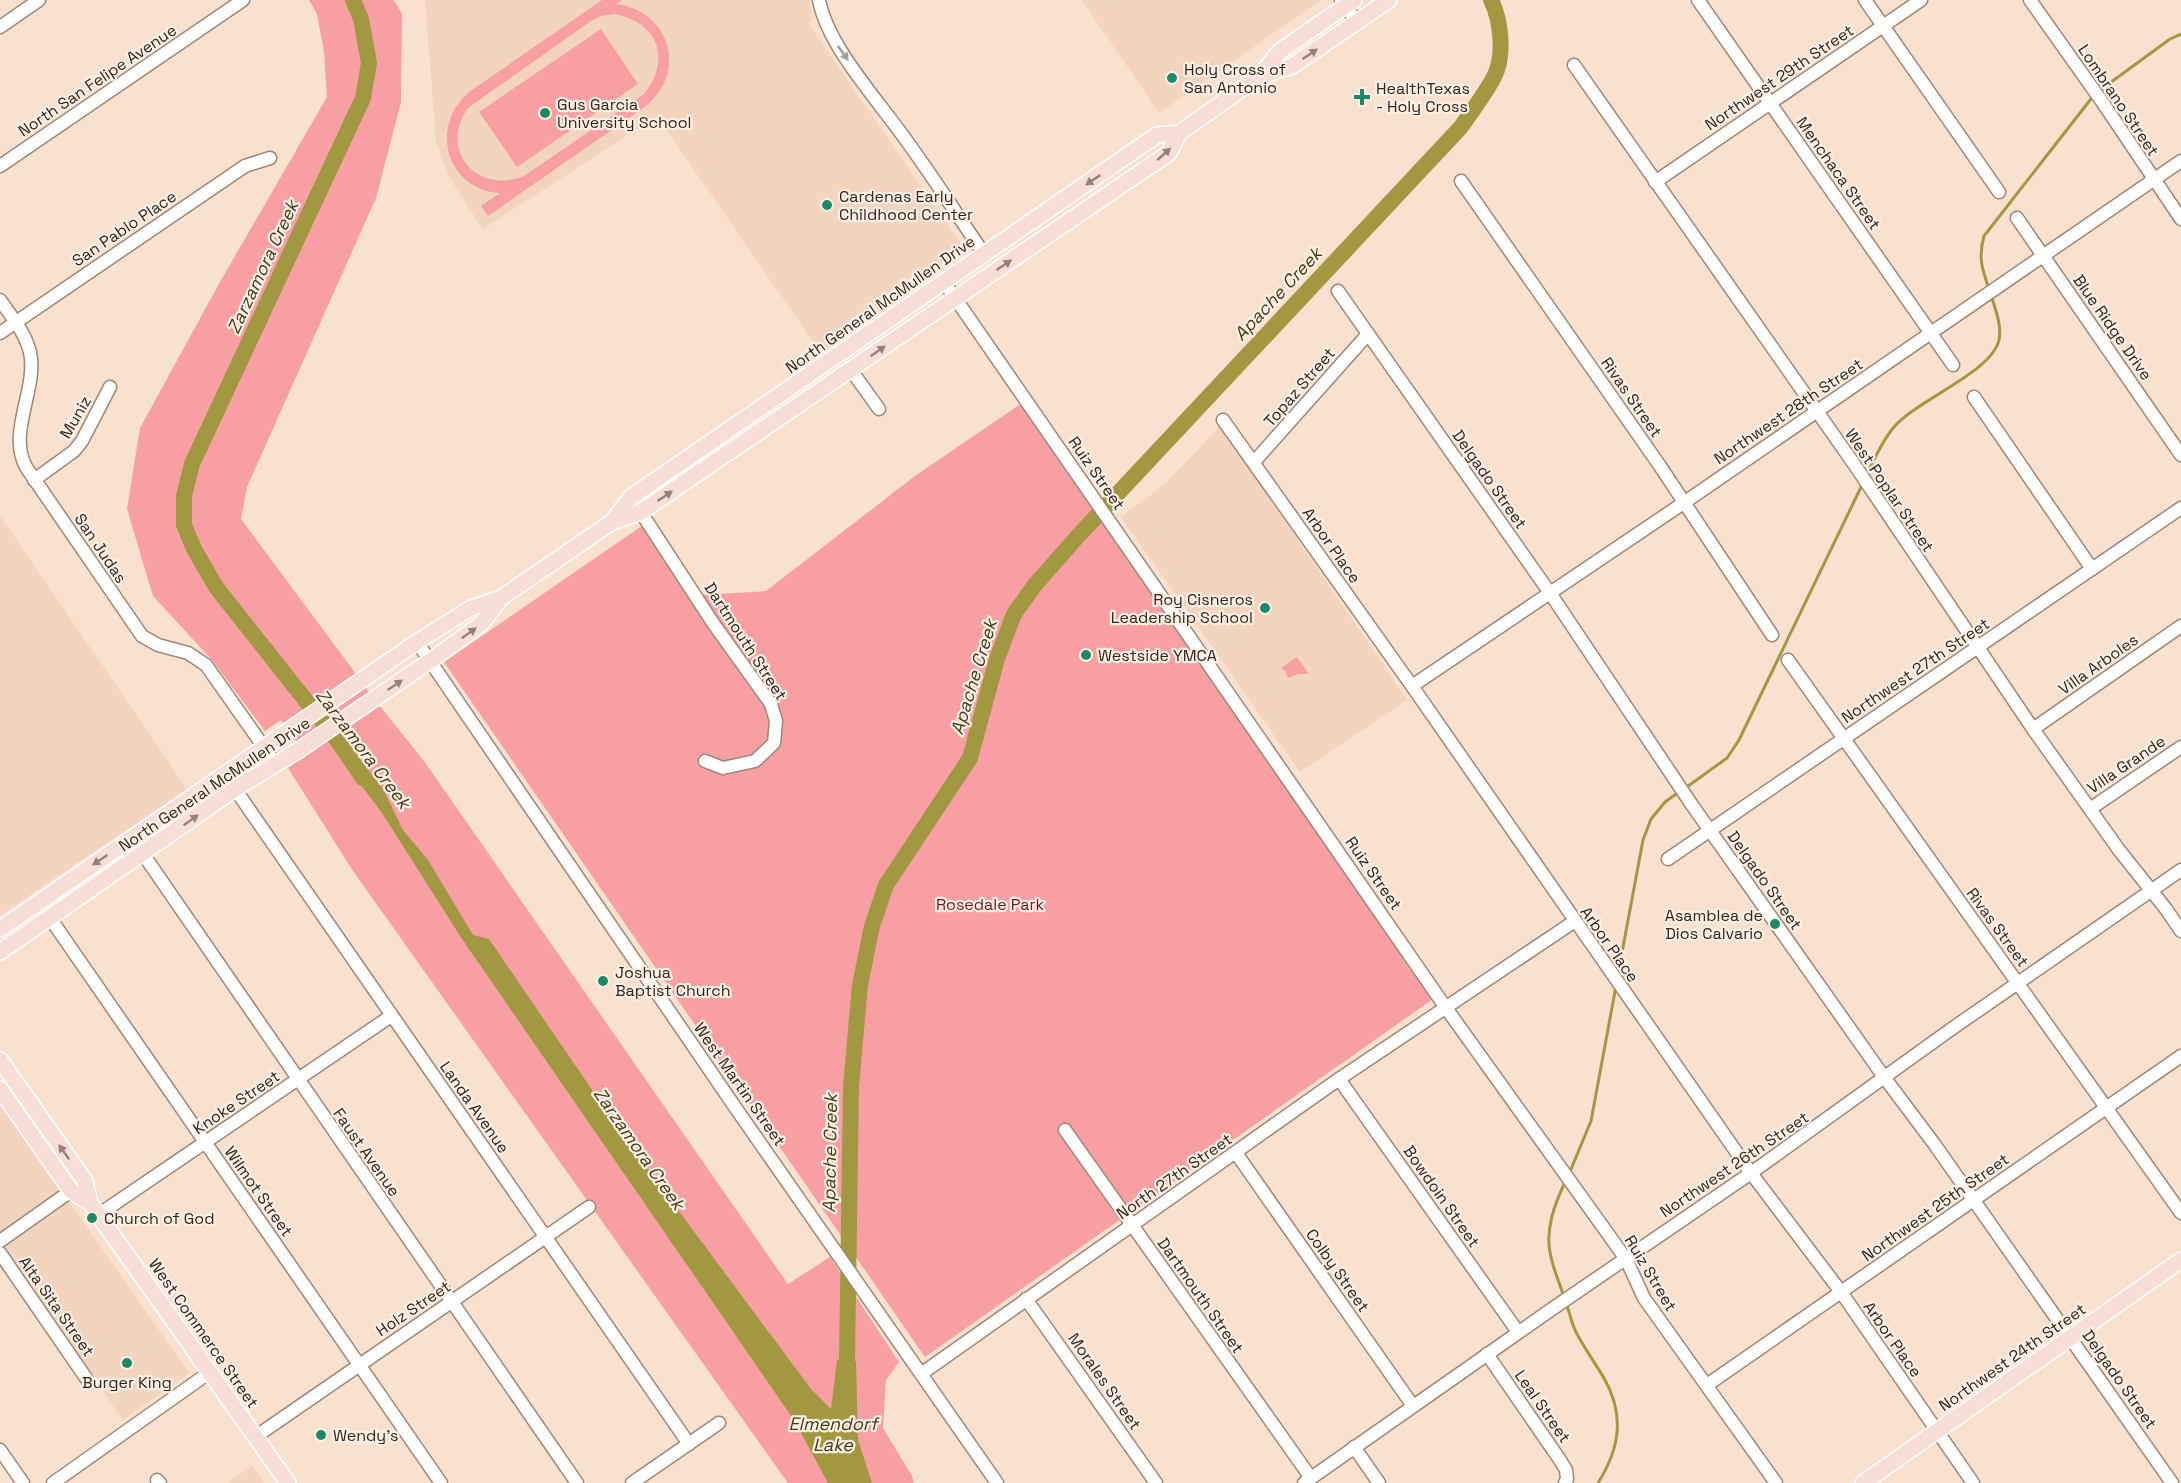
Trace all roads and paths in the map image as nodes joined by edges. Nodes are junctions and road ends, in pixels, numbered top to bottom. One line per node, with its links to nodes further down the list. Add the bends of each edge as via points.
1 (39, 0): 12 (street)
2 (243, 0): 19 (street, North San Felipe Avenue)
3 (819, 0): 26 (street, one-way to 26, via 833,39)
4 (1389, 0): 10 (main road, North General McMullen Drive)
5 (1698, 0): 15 (street, Menchaca Street)
6 (1865, 0): 11 (street)
7 (1921, 0): 11 (street, Northwest 29th Street)
8 (2030, 0): 20 (street, Lombrano Street)
9 (1347, 2): 10 (street); 14 (main road, North General McMullen Drive, via 1280,51)
10 (1357, 22): 14 (main road, North General McMullen Drive, one-way to 10, via 1292,66)
11 (1883, 26): 15 (street, Northwest 29th Street); 23 (street)
12 (0, 27)
13 (1574, 65): 22 (street, West Poplar Street)
14 (1259, 77): 16 (main road, North General McMullen Drive)
15 (1770, 103): 22 (street, Northwest 29th Street); 35 (street, Menchaca Street)
16 (1179, 133): 26 (main road, North General McMullen Drive, one-way to 26, via 1157,135); 30 (main road, North General McMullen Drive, one-way to 16, via 1169,153)
17 (270, 158): 32 (street, San Pablo Place, via 244,166)
18 (2181, 161): 20 (street, Northwest 28th Street)
19 (0, 166)
20 (2154, 180): 25 (street, Lombrano Street); 27 (street, Northwest 28th Street)
21 (1461, 181): 49 (street, Rivas Street)
22 (1655, 182): 42 (street, West Poplar Street)
23 (1999, 192)
24 (2017, 218): 27 (street, Blue Ridge Drive)
25 (2181, 219)
26 (984, 254): 28 (main road, North General McMullen Drive)
27 (2044, 256): 35 (street, Northwest 28th Street); 44 (street, Blue Ridge Drive)
28 (944, 282): 30 (street, Ruiz Street); 36 (main road, North General McMullen Drive)
29 (1338, 291): 34 (street, Delgado Street)
30 (955, 298): 38 (main road, North General McMullen Drive, one-way to 30); 83 (street, Ruiz Street)
31 (0, 300): 32 (street, San Judas)
32 (16, 323): 33 (street, San Pablo Place); 47 (street, San Judas, via 27,341 31,358 20,451)
33 (0, 333)
34 (1368, 333): 46 (street, Topaz Street); 54 (street, Delgado Street)
35 (1930, 333): 37 (street, Menchaca Street); 42 (street, Northwest 28th Street)
36 (846, 350): 45 (main road, via 846,360 742,432); 48 (main road, North General McMullen Drive)
37 (1953, 365)
38 (851, 370): 41 (street); 45 (main road, North General McMullen Drive)
39 (110, 387): 47 (street, Muniz, via 78,446)
40 (1974, 397): 53 (street)
41 (879, 409)
42 (1816, 411): 49 (street, Northwest 28th Street); 59 (street, West Poplar Street)
43 (1223, 420): 46 (street, Arbor Place)
44 (2181, 455)
45 (724, 457): 51 (main road, North General McMullen Drive, one-way to 45)
46 (1254, 462): 62 (street, Arbor Place)
47 (34, 480): 65 (street, San Judas, via 142,636 188,653 206,665)
48 (631, 497): 51 (street, Dartmouth Street); 52 (main road, North General McMullen Drive)
49 (1685, 502): 54 (street, Northwest 28th Street); 57 (street, Rivas Street)
50 (2181, 508): 53 (street, Northwest 27th Street)
51 (641, 512): 52 (main road, North General McMullen Drive); 67 (street, Dartmouth Street, via 771,704 776,721 774,743 755,762 723,768)
52 (612, 522): 55 (main road, North General McMullen Drive)
53 (2092, 570): 59 (street, Northwest 27th Street)
54 (1550, 593): 62 (street, Northwest 28th Street); 71 (street, Delgado Street)
55 (501, 598): 58 (main road, North General McMullen Drive, via 471,608); 61 (main road, North General McMullen Drive, one-way to 55, via 481,624)
56 (2181, 626): 63 (street, Villa Arboles)
57 (1772, 635)
58 (417, 642): 61 (street, West Martin Street); 65 (main road, North General McMullen Drive)
59 (1978, 648): 63 (street, West Poplar Street); 64 (street, Northwest 27th Street)
60 (1788, 660): 64 (street, Rivas Street)
61 (430, 661): 68 (main road, North General McMullen Drive, one-way to 61); 116 (street, West Martin Street)
62 (1412, 687): 78 (street, Arbor Place)
63 (2033, 729): 70 (street, West Poplar Street)
64 (1844, 739): 71 (street, Northwest 27th Street); 82 (street, Rivas Street)
65 (264, 747): 68 (street, San Judas); 72 (main road, North General McMullen Drive)
66 (2181, 747): 70 (street, Villa Grande)
67 (705, 761)
68 (275, 763): 69 (main road, North General McMullen Drive)
69 (235, 789): 73 (main road, North General McMullen Drive, one-way to 69); 84 (street, Landa Avenue)
70 (2090, 809): 76 (street, West Poplar Street)
71 (1710, 830): 74 (street, Northwest 27th Street); 87 (street, Delgado Street)
72 (132, 838): 73 (street, Faust Avenue); 79 (main road, North General McMullen Drive, one-way to 79)
73 (143, 853): 77 (main road, North General McMullen Drive); 89 (street, Faust Avenue)
74 (1668, 859)
75 (2181, 870): 76 (street, Northwest 26th Street)
76 (2152, 891): 80 (street, West Poplar Street); 82 (street, Northwest 26th Street)
77 (50, 918): 81 (main road, North General McMullen Drive); 93 (street, Wilmot Street)
78 (1575, 921): 83 (street); 95 (street, Arbor Place)
79 (0, 929)
80 (2181, 931)
81 (0, 952)
82 (2018, 983): 87 (street, Northwest 26th Street); 91 (street, Rivas Street)
83 (1446, 1008): 88 (street, North 27th Street); 106 (street, Ruiz Street)
84 (392, 1016): 89 (street, Knoke Street); 103 (street, Landa Avenue)
85 (2181, 1056): 91 (street, Northwest 25th Street)
86 (0, 1060): 96 (main road, West Commerce Street, one-way to 86)
87 (1884, 1077): 95 (street, Northwest 26th Street); 98 (street, Delgado Street)
88 (1339, 1079): 94 (street, North 27th Street); 111 (street, Bowdoin Street)
89 (298, 1080): 93 (street, Knoke Street); 110 (street, Faust Avenue)
90 (0, 1089): 97 (main road, West Commerce Street)
91 (2106, 1108): 98 (street, Northwest 25th Street); 101 (street, Rivas Street)
92 (1065, 1130): 102 (street, Dartmouth Street)
93 (205, 1142): 100 (street, Knoke Street); 114 (street, Wilmot Street)
94 (1236, 1153): 102 (street, North 27th Street); 119 (street, Colby Street)
95 (1751, 1173): 106 (street, Northwest 26th Street); 108 (street, Arbor Place)
96 (85, 1182): 97 (street); 100 (main road, West Commerce Street)
97 (71, 1191): 100 (main road, West Commerce Street); 104 (street)
98 (1973, 1199): 108 (street, Northwest 25th Street); 112 (street, Delgado Street)
99 (589, 1207): 103 (street, Holz Street)
100 (94, 1209): 115 (main road, West Commerce Street)
101 (2181, 1213)
102 (1132, 1226): 109 (street, North 27th Street); 126 (street, Dartmouth Street)
103 (545, 1238): 110 (street, Holz Street); 123 (street, Landa Avenue)
104 (0, 1241)
105 (0, 1253): 117 (street, Alta Sita Street)
106 (1626, 1259): 111 (street, Northwest 26th Street); 118 (street, Ruiz Street, via 1644,1298)
107 (2181, 1260): 112 (main road, Northwest 24th Street)
108 (1841, 1292): 118 (street, Northwest 25th Street); 121 (street, Arbor Place)
109 (1026, 1299): 116 (street, North 27th Street); 135 (street, Morales Street)
110 (451, 1302): 114 (street, Holz Street); 132 (street, Faust Avenue)
111 (1518, 1332): 113 (street, Northwest 26th Street)
112 (2071, 1337): 121 (main road, Northwest 24th Street); 140 (street, Delgado Street)
113 (1487, 1354): 119 (street, Northwest 26th Street); 127 (street, Leal Street, via 1560,1460 1566,1470)
114 (359, 1364): 122 (street, Holz Street); 131 (street, Wilmot Street)
115 (210, 1372): 122 (main road, West Commerce Street); 129 (street)
116 (921, 1374): 134 (street, West Martin Street)
117 (86, 1378)
118 (1707, 1385): 137 (street, Ruiz Street)
119 (1413, 1406): 124 (street, Northwest 26th Street)
120 (719, 1423): 123 (street)
121 (1937, 1431): 138 (main road, Northwest 24th Street); 139 (street, Arbor Place)
122 (255, 1437): 130 (main road, West Commerce Street)
123 (688, 1444): 133 (street)
124 (1354, 1447): 126 (street, Northwest 26th Street); 136 (street)
125 (0, 1450): 128 (street)
126 (1307, 1481)
127 (1566, 1481)
128 (23, 1483)
129 (53, 1483)
130 (288, 1483)
131 (441, 1483)
132 (577, 1483)
133 (632, 1483)
134 (997, 1483)
135 (1156, 1483)
136 (1379, 1483)
137 (1776, 1483)
138 (1863, 1483)
139 (1973, 1483)
140 (2172, 1483)

